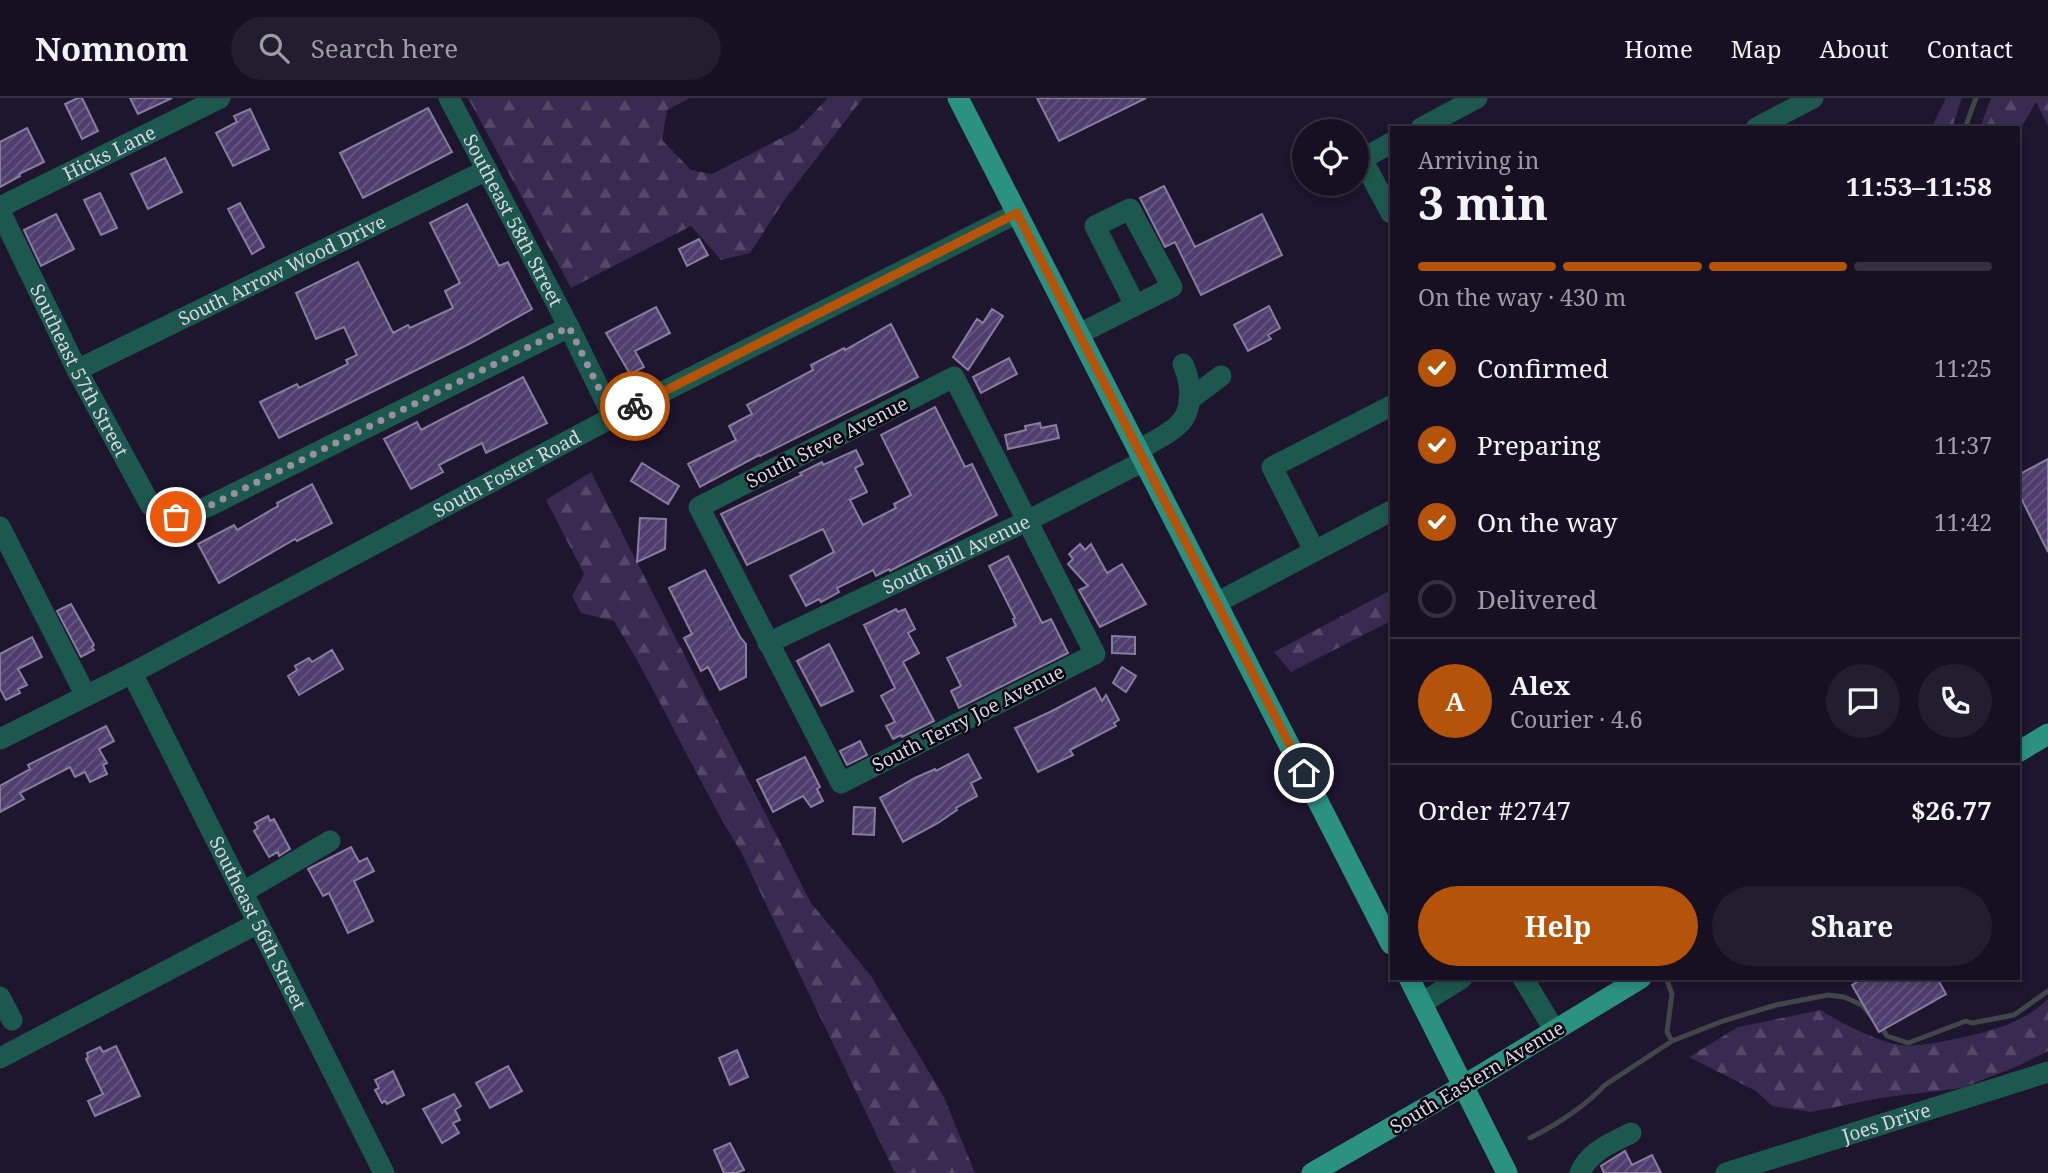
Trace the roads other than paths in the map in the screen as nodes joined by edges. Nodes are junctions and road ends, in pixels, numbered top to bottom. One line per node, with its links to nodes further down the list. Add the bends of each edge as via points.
1 (220, 98): 10 (street, Hicks Lane)
2 (449, 98): 9 (street, Southeast 58th Street)
3 (958, 98): 12 (main road)
4 (1477, 98): 6 (street)
5 (1814, 98): 7 (street)
6 (1425, 126)
7 (1760, 126)
8 (1390, 144): 11 (street, via 1362,159)
9 (487, 170): 14 (street, Southeast 58th Street); 17 (street, South Arrow Wood Drive)
10 (0, 209): 17 (street, Southeast 57th Street)
11 (1390, 212)
12 (1017, 213): 15 (main road); 21 (street, South Foster Road)
13 (1135, 305): 15 (street)
14 (569, 327): 17 (street, Southeast 57th Street, via 207,507 176,517 150,506); 21 (street, Southeast 58th Street)
15 (1079, 334): 22 (main road)
16 (1183, 364): 19 (street, via 1190,382)
17 (77, 370)
18 (1221, 376): 19 (street)
19 (1189, 400): 22 (street, South Bill Avenue, via 1179,425)
20 (1390, 408): 26 (street, via 1272,467)
21 (613, 417): 29 (street, South Foster Road)
22 (1142, 456): 24 (street, South Bill Avenue); 27 (main road)
23 (1390, 512): 26 (street)
24 (1027, 522): 28 (street, South Bill Avenue); 28 (street, South Terry Joe Avenue, via 1095,654 841,783); 28 (street, South Steve Avenue, via 954,377 699,507)
25 (0, 527): 30 (street)
26 (1314, 551): 27 (street)
27 (1216, 603): 37 (main road)
28 (768, 643)
29 (132, 673): 30 (street, South Foster Road); 35 (street, Southeast 56th Street)
30 (86, 696): 32 (street, South Foster Road)
31 (2048, 734): 33 (main road)
32 (0, 739)
33 (2020, 751)
34 (330, 841): 35 (street)
35 (243, 892): 36 (street, Southeast 56th Street)
36 (258, 923): 46 (street); 50 (street, Southeast 56th Street)
37 (1390, 942)
38 (1410, 980): 43 (main road)
39 (1459, 980): 43 (street)
40 (1524, 980): 45 (street)
41 (1638, 980): 45 (main road, South Eastern Avenue)
42 (0, 996): 44 (street)
43 (1422, 1003): 48 (main road)
44 (12, 1020)
45 (1555, 1031): 48 (main road, South Eastern Avenue)
46 (0, 1058)
47 (2048, 1072): 54 (street, Joes Drive)
48 (1464, 1086): 51 (main road, South Eastern Avenue); 52 (main road)
49 (1631, 1133): 53 (street, via 1597,1151)
50 (384, 1173)
51 (1312, 1173)
52 (1507, 1173)
53 (1580, 1173)
54 (1726, 1173)

